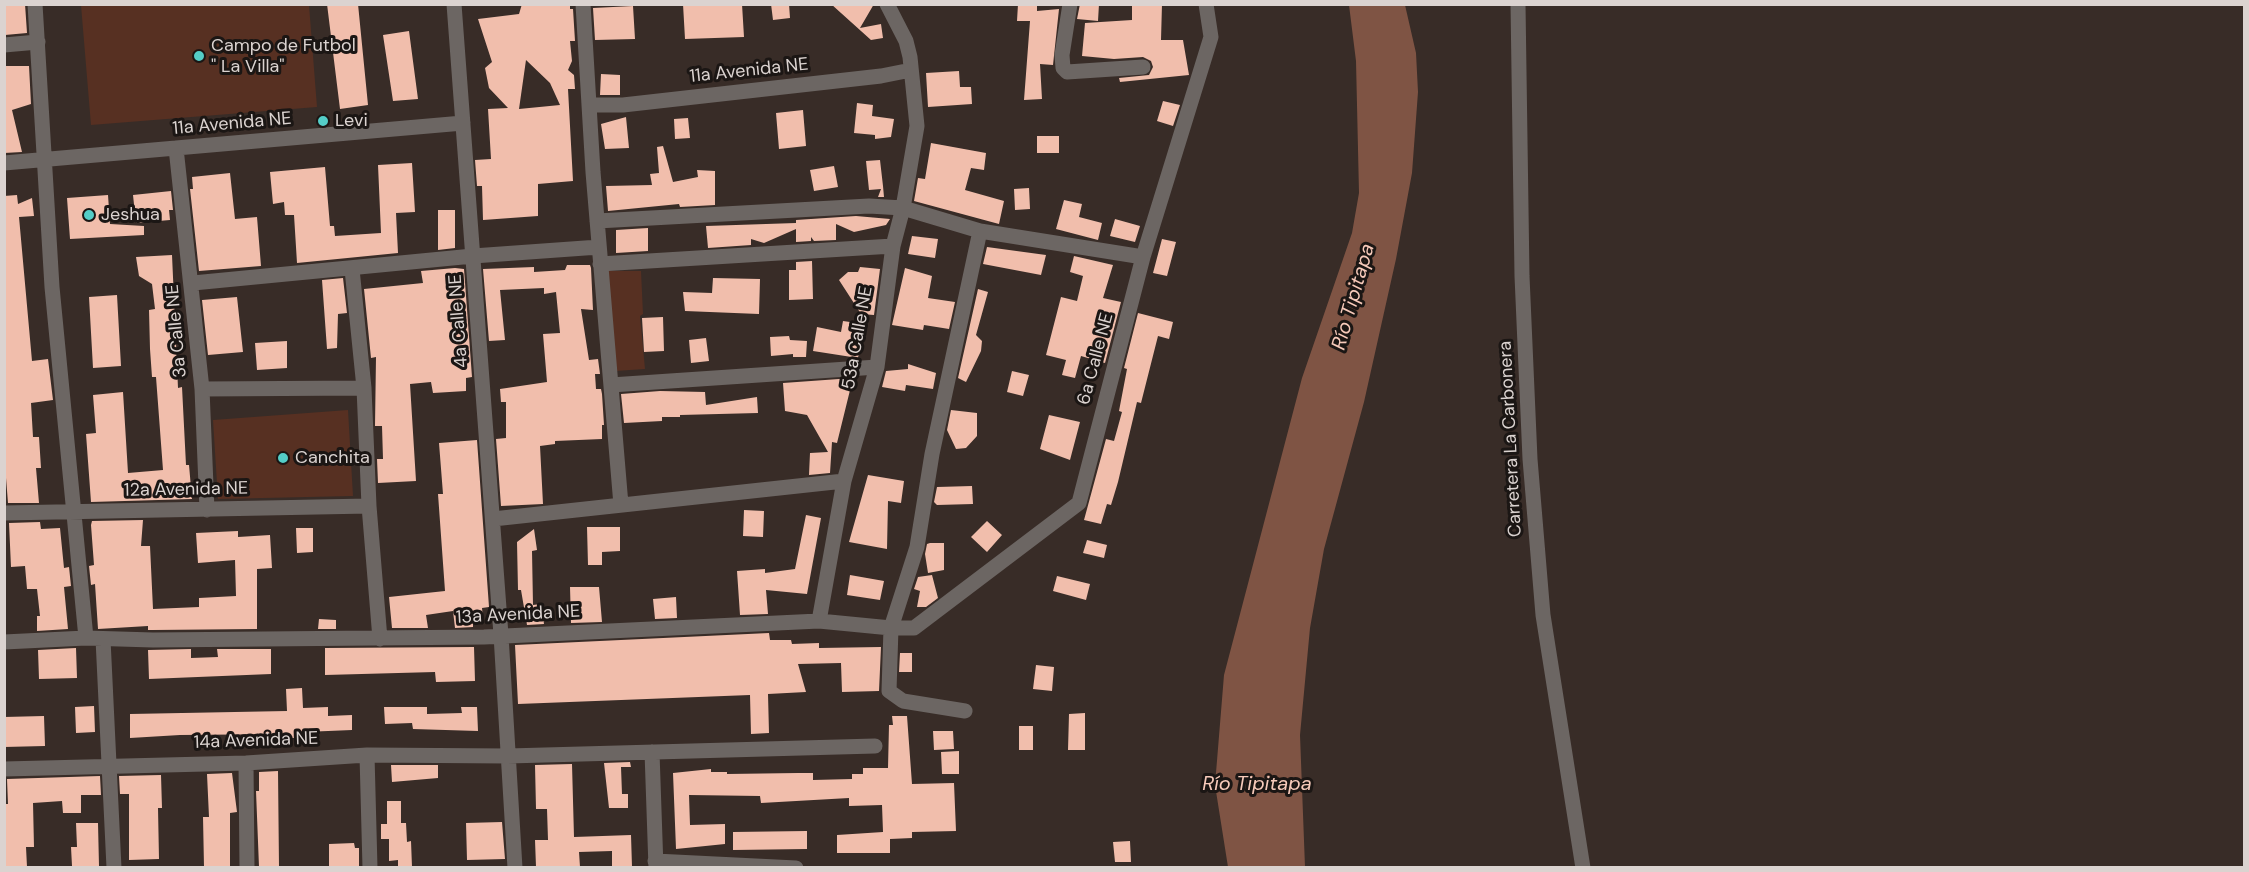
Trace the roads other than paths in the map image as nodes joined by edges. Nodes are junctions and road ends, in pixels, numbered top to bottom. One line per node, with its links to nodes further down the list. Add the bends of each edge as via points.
1 (35, 4): 8 (street)
2 (454, 4): 13 (street, 4a Calle NE)
3 (583, 4): 12 (street)
4 (887, 4): 11 (street, 53a Calle NE, via 906,41)
5 (1070, 4): 10 (street, via 1062,55 1067,72)
6 (1206, 4): 23 (street, 6a Calle NE, via 1211,37)
7 (1518, 4): 59 (street, Carretera La Carbonera, via 1522,276 1530,459 1544,615)
8 (38, 42): 9 (street); 15 (street)
9 (4, 45)
10 (1143, 67)
11 (911, 70): 12 (street, 11a Avenida NE, via 623,105); 17 (street, 53a Calle NE, via 916,126)
12 (591, 105): 18 (street)
13 (463, 123): 14 (street, 11a Avenida NE); 22 (street, 4a Calle NE)
14 (176, 148): 15 (street, 11a Avenida NE); 26 (street, 3a Calle NE)
15 (45, 159): 16 (street, 11a Avenida NE); 35 (street, via 52,286)
16 (4, 163)
17 (903, 208): 18 (street, via 869,206); 19 (street); 20 (street, 53a Calle NE)
18 (597, 221): 21 (street)
19 (980, 231): 23 (street); 39 (street, via 932,454 918,547)
20 (893, 246): 24 (street); 27 (street, 53a Calle NE)
21 (599, 247): 22 (street); 24 (street)
22 (473, 256): 25 (street); 37 (street, 4a Calle NE)
23 (1143, 257): 39 (street, 6a Calle NE, via 1079,503 914,628)
24 (600, 264): 28 (street)
25 (352, 268): 26 (street); 29 (street)
26 (193, 283): 30 (street, 3a Calle NE)
27 (877, 367): 28 (street); 31 (street, 53a Calle NE)
28 (611, 385): 32 (street)
29 (364, 388): 30 (street); 33 (street)
30 (202, 389): 34 (street, 3a Calle NE)
31 (844, 481): 32 (street); 38 (street, 53a Calle NE)
32 (621, 505): 37 (street)
33 (369, 507): 34 (street, 12a Avenida NE); 43 (street)
34 (207, 510): 35 (street, 12a Avenida NE)
35 (74, 511): 36 (street, 12a Avenida NE); 41 (street)
36 (4, 513)
37 (493, 519): 40 (street, 4a Calle NE)
38 (819, 621): 39 (street, 13a Avenida NE); 40 (street, 13a Avenida NE)
39 (891, 628): 45 (street, via 889,692 903,701)
40 (501, 635): 43 (street, 13a Avenida NE); 49 (street, 4a Calle NE)
41 (86, 638): 42 (street, 13a Avenida NE); 44 (street, 13a Avenida NE)
42 (103, 639): 43 (street, 13a Avenida NE); 51 (street)
43 (380, 639)
44 (4, 642)
45 (965, 711)
46 (875, 746): 47 (street, 14a Avenida NE)
47 (652, 752): 49 (street, 14a Avenida NE); 53 (street)
48 (367, 755): 49 (street, 14a Avenida NE); 50 (street, 14a Avenida NE); 56 (street)
49 (508, 756): 57 (street, 4a Calle NE)
50 (246, 763): 51 (street, 14a Avenida NE); 55 (street)
51 (111, 764): 52 (street, 14a Avenida NE); 54 (street)
52 (4, 769)
53 (655, 864): 58 (street)
54 (114, 867)
55 (247, 867)
56 (370, 867)
57 (515, 867)
58 (796, 867)
59 (1583, 867)

